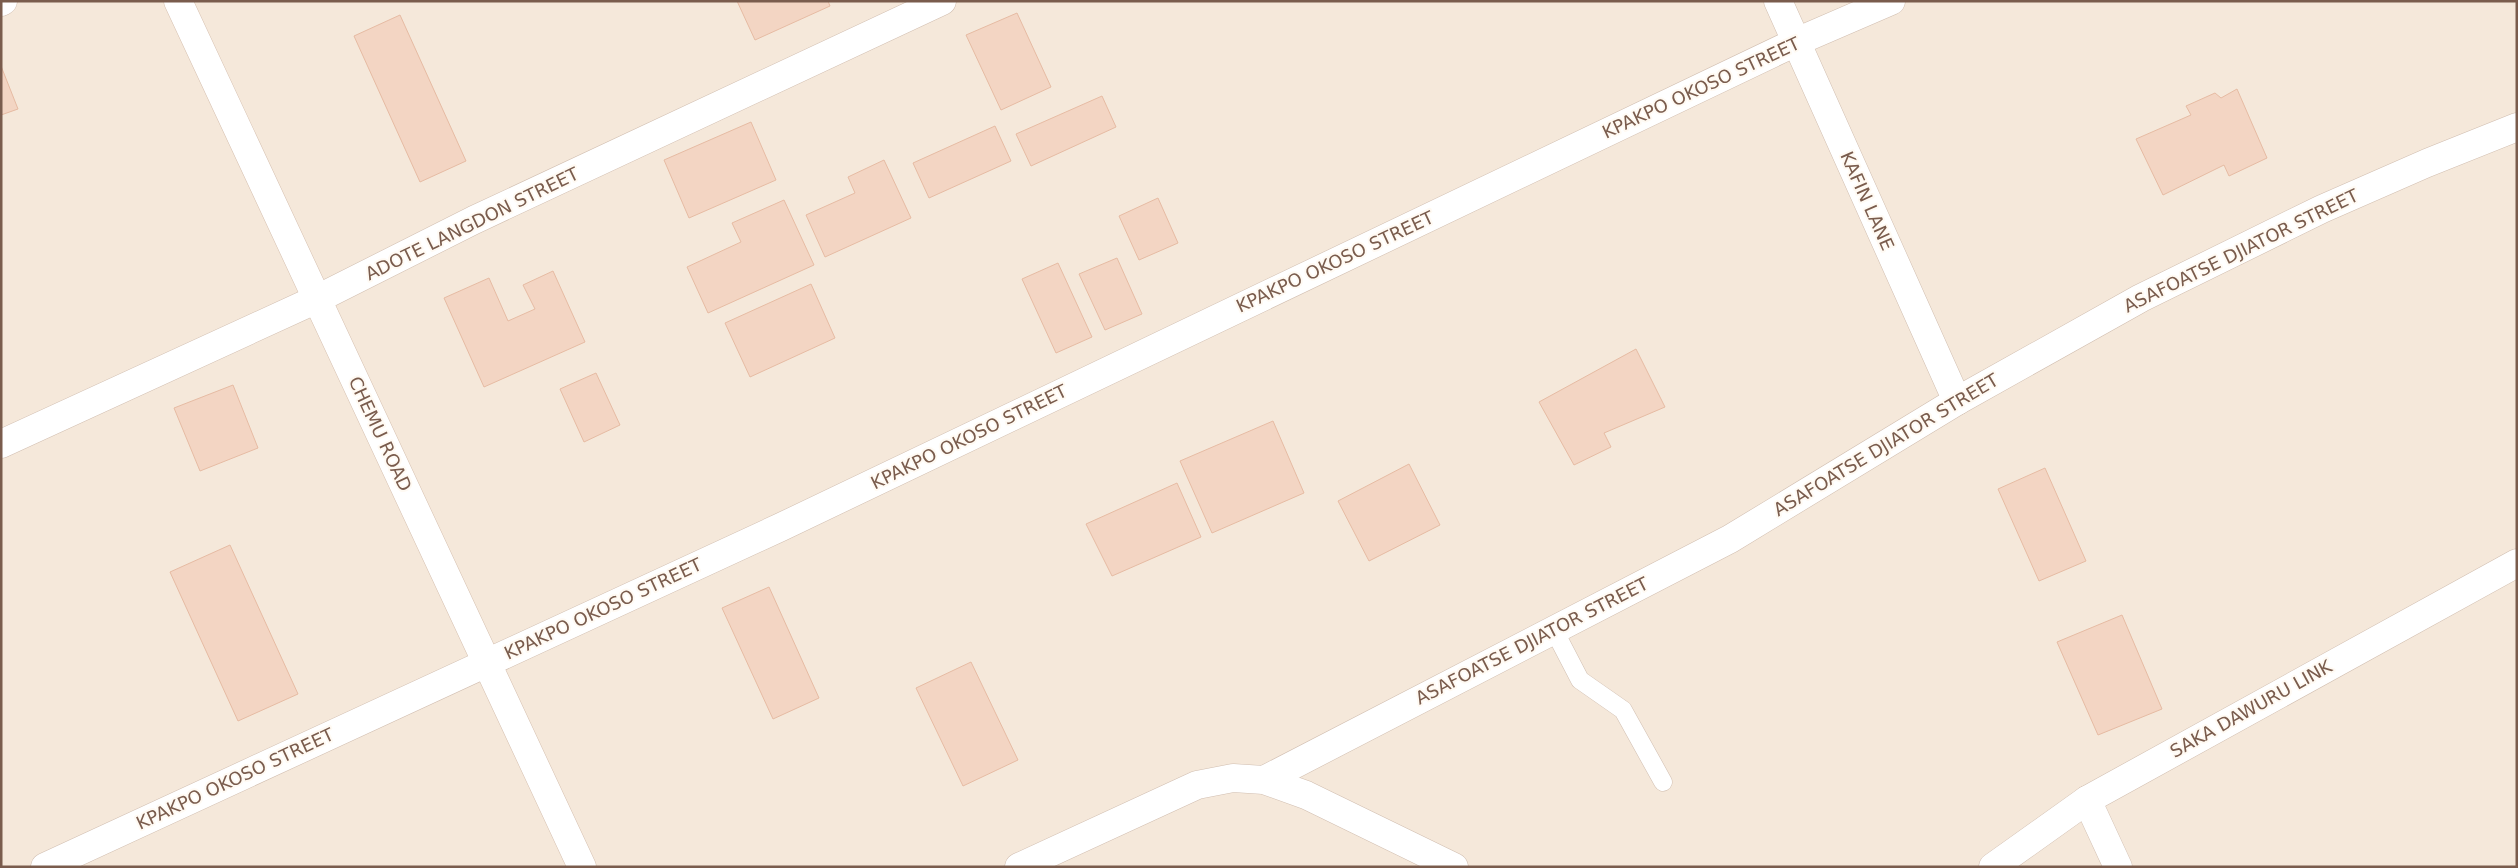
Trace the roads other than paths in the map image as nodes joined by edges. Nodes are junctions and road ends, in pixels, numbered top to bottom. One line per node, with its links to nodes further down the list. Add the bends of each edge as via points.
1 (178, 1): 7 (street, CHEMU ROAD)
2 (942, 1): 7 (street, ADOTE LANGDON STREET, via 474,220)
3 (1778, 1): 5 (street, KAFIN LANE)
4 (1891, 1): 5 (street, KPAKPO OKOSO STREET)
5 (1796, 42): 8 (street, KAFIN LANE); 12 (street, KPAKPO OKOSO STREET)
6 (2517, 127): 8 (street, ASAFOATSE DJIATOR STREET, via 2322,210 2141,298)
7 (318, 299): 9 (street, ADOTE LANGDON STREET); 12 (street, CHEMU ROAD)
8 (1957, 400): 11 (street, ASAFOATSE DJIATOR STREET, via 1730,539)
9 (1, 444)
10 (2517, 563): 15 (street, SAKA DAWURU LINK)
11 (1554, 630): 13 (street, ASAFOATSE DJIATOR STREET); 14 (lane, via 1580,680 1623,710)
12 (487, 663): 16 (street, KPAKPO OKOSO STREET); 17 (street, CHEMU ROAD)
13 (1264, 780): 18 (street, via 1233,778 1197,785); 19 (street, via 1306,795)
14 (1663, 782)
15 (2087, 800): 20 (street, SAKA DAWURU LINK); 21 (street)
16 (45, 867)
17 (582, 867)
18 (1019, 867)
19 (1454, 867)
20 (1993, 867)
21 (2118, 867)

